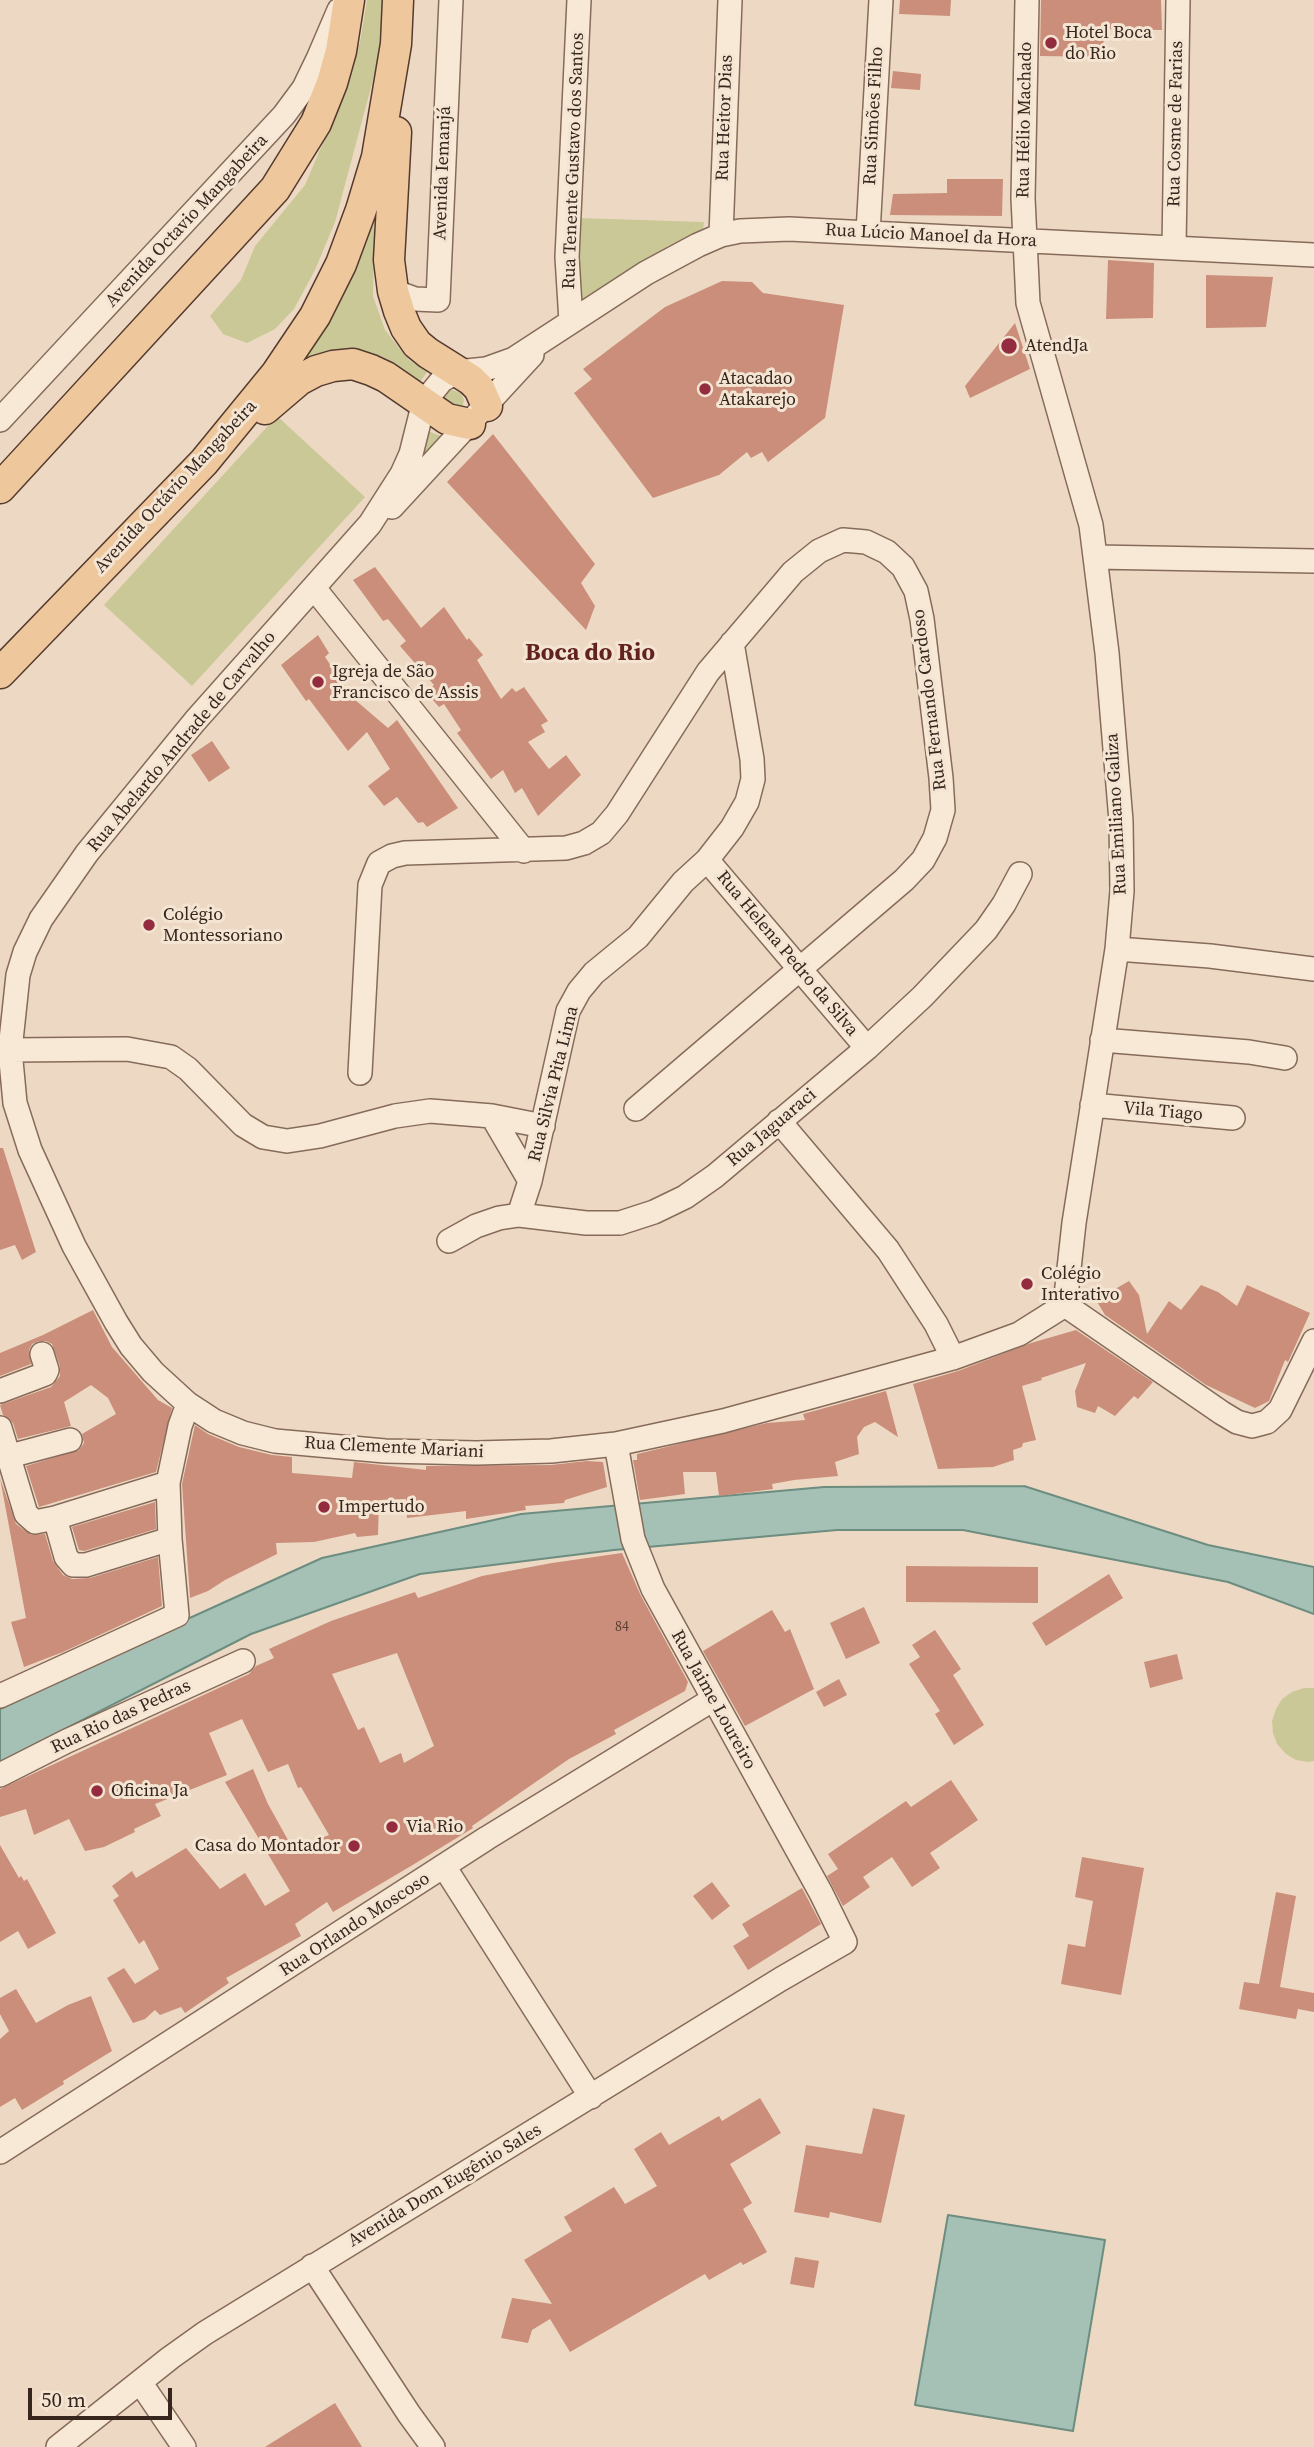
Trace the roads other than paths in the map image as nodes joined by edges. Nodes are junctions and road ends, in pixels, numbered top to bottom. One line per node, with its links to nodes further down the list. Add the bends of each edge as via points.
1 (341, 0): 22 (street, Avenida Octavio Mangabeira, via 318,60 284,115)
2 (349, 0): 24 (main road, via 332,83 316,123 275,189)
3 (398, 0): 10 (main road, Avenida Octávio Mangabeira)
4 (451, 0): 16 (street, Avenida Iemanjá, via 438,300 415,299)
5 (579, 0): 17 (street, Rua Tenente Gustavo dos Santos, via 568,257)
6 (730, 0): 12 (street, Rua Heitor Dias)
7 (881, 0): 11 (street, Rua Simões Filho)
8 (1027, 0): 13 (street, Rua Hélio Machado)
9 (1178, 0): 14 (street, Rua Cosme de Farias)
10 (396, 44): 16 (main road, via 389,260); 23 (main road, Avenida Octávio Mangabeira, via 377,157 330,289 276,374)
11 (868, 233): 12 (street, Rua Lúcio Manoel da Hora, via 764,229); 13 (street, Rua Lúcio Manoel da Hora)
12 (721, 235): 17 (street, Rua Lúcio Manoel da Hora, via 646,273)
13 (1023, 241): 14 (street, Rua Lúcio Manoel da Hora); 26 (street, Rua Emiliano Galiza, via 1028,303 1082,489)
14 (1174, 247): 15 (street, Rua Lúcio Manoel da Hora)
15 (1314, 255)
16 (393, 291): 19 (main road, via 417,344)
17 (571, 322): 18 (street, Rua Abelardo Andrade de Carvalho)
18 (549, 337): 19 (street, Rua Abelardo Andrade de Carvalho, via 499,366); 21 (street, Rua Abelardo Andrade de Carvalho)
19 (457, 372): 20 (street, Rua Abelardo Andrade de Carvalho, via 442,380); 21 (main road, via 480,388)
20 (424, 402): 21 (main road, via 447,419); 23 (main road, via 371,370 333,366 299,380); 25 (street, Rua Abelardo Andrade de Carvalho, via 411,454)
21 (478, 415): 25 (street, Rua Abelardo Andrade de Carvalho, via 400,501)
22 (0, 421)
23 (204, 462): 30 (main road, Avenida Octávio Mangabeira)
24 (0, 488)
25 (370, 524): 28 (street, Rua Abelardo Andrade de Carvalho)
26 (1096, 557): 27 (street); 34 (street, Rua Emiliano Galiza, via 1121,821)
27 (1314, 561)
28 (314, 588): 31 (street); 37 (street, Rua Abelardo Andrade de Carvalho, via 195,721 87,853 41,919)
29 (732, 643): 31 (street, Rua Fernando Cardoso, via 601,833 566,848); 32 (street, Rua Silvia Pita Lima, via 753,779 747,802); 35 (street, Rua Fernando Cardoso, via 793,572 819,551 843,540 866,542 887,552 904,567 916,591 941,778 943,810 935,838 904,880)
30 (0, 673)
31 (524, 851): 42 (street, Rua Fernando Cardoso, via 405,853 379,863 370,885)
32 (707, 860): 35 (street, Rua Helena Pedro da Silva); 48 (street, Rua Silvia Pita Lima, via 638,937 579,991 568,1011)
33 (1020, 874): 39 (street, Rua Jaguaraci, via 1004,904 966,952)
34 (1117, 949): 36 (street); 38 (street, Rua Emiliano Galiza)
35 (801, 969): 39 (street, Rua Helena Pedro da Silva); 44 (street, Rua Fernando Cardoso)
36 (1314, 969)
37 (18, 975): 40 (street, Rua Clemente Mariani)
38 (1102, 1040): 41 (street); 43 (street, Rua Emiliano Galiza)
39 (867, 1048): 47 (street, Rua Jaguaraci)
40 (10, 1051): 45 (street, via 127,1049 171,1057 243,1125 263,1137 287,1141 430,1111); 57 (street, Rua Clemente Mariani, via 15,1103 30,1150 74,1246 131,1346)
41 (1285, 1058)
42 (360, 1073)
43 (1092, 1105): 46 (street, Vila Tiago); 52 (street, Rua Emiliano Galiza)
44 (636, 1108)
45 (492, 1116): 48 (street); 49 (street)
46 (1233, 1118)
47 (779, 1121): 50 (street, Rua Jaguaraci, via 715,1176 654,1212 620,1223); 55 (street, via 888,1250)
48 (543, 1126): 49 (street, Rua Silvia Pita Lima)
49 (530, 1181): 50 (street, Rua Silvia Pita Lima)
50 (519, 1215): 51 (street, Rua Jaguaraci, via 476,1226)
51 (449, 1241)
52 (1065, 1305): 53 (street, via 1237,1422 1252,1426 1267,1422 1280,1410); 55 (street, Rua Clemente Mariani, via 1019,1334)
53 (1314, 1342)
54 (42, 1354): 56 (street, via 45,1374)
55 (953, 1358): 60 (street, Rua Clemente Mariani, via 723,1421)
56 (0, 1391)
57 (188, 1404): 60 (street, Rua Clemente Mariani, via 243,1433 346,1449 477,1453); 62 (street)
58 (0, 1428): 61 (street)
59 (70, 1440): 61 (street)
60 (616, 1444): 67 (street, Rua Jaime Loureiro, via 639,1558)
61 (10, 1456): 63 (street, via 29,1519)
62 (168, 1483): 63 (street); 64 (street)
63 (55, 1518): 64 (street, via 66,1557 73,1565)
64 (170, 1539): 66 (street, via 177,1615)
65 (243, 1661): 68 (street, Rua Rio das Pedras)
66 (0, 1696)
67 (712, 1700): 69 (street, Rua Orlando Moscoso); 70 (street, Rua Jaime Loureiro)
68 (0, 1775)
69 (445, 1868): 71 (street); 72 (street, Rua Orlando Moscoso)
70 (845, 1942): 71 (street, Avenida Dom Eugênio Sales)
71 (591, 2097): 73 (street, Avenida Dom Eugênio Sales)
72 (0, 2152)
73 (313, 2266): 74 (street, Avenida Dom Eugênio Sales, via 205,2333); 77 (street)
74 (140, 2382): 75 (street, Avenida Dom Eugênio Sales); 76 (street)
75 (58, 2447)
76 (184, 2447)
77 (433, 2447)

